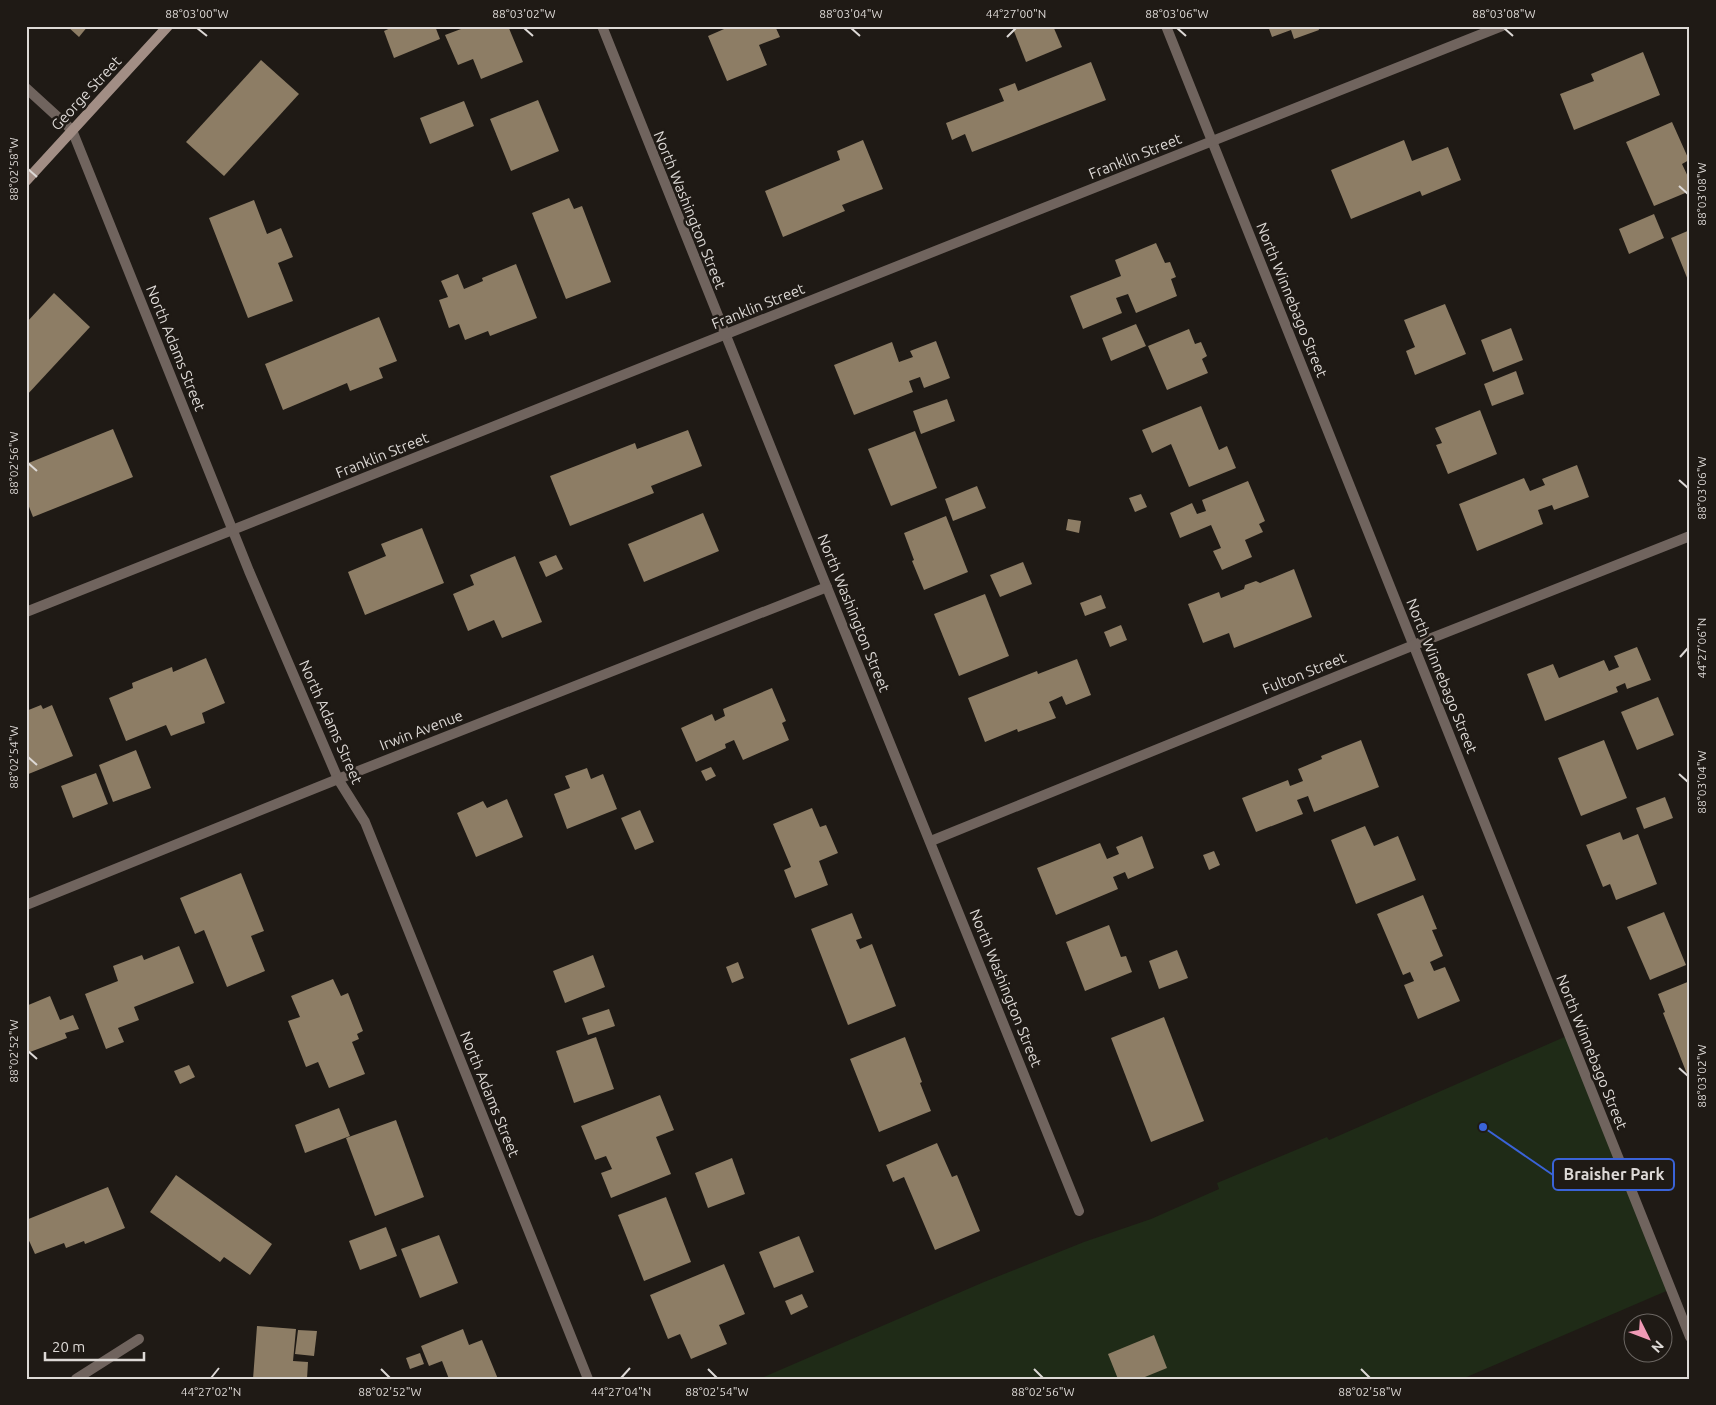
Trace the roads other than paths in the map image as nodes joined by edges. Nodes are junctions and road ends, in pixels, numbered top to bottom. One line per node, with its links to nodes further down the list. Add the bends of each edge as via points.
1 (168, 26): 6 (main road, George Street)
2 (602, 26): 9 (street, North Washington Street)
3 (1166, 26): 7 (street, North Winnebago Street)
4 (1502, 26): 7 (street, Franklin Street)
5 (26, 88): 6 (street)
6 (72, 130): 8 (main road, George Street); 10 (street, North Adams Street)
7 (1212, 141): 9 (street, Franklin Street); 14 (street, North Winnebago Street)
8 (26, 181)
9 (724, 335): 10 (street, Franklin Street); 12 (street, North Washington Street)
10 (233, 530): 13 (street, Franklin Street); 15 (street, North Adams Street)
11 (1690, 536): 14 (street, Fulton Street)
12 (827, 587): 15 (street, Irwin Avenue); 16 (street, North Washington Street)
13 (26, 612)
14 (1414, 645): 16 (street, Fulton Street); 19 (street, North Winnebago Street)
15 (338, 779): 17 (street, Irwin Avenue); 22 (street, North Adams Street, via 365,822)
16 (931, 841): 18 (street, North Washington Street)
17 (26, 905)
18 (1079, 1211)
19 (1690, 1338)
20 (139, 1339): 21 (street)
21 (76, 1379)
22 (588, 1379)

